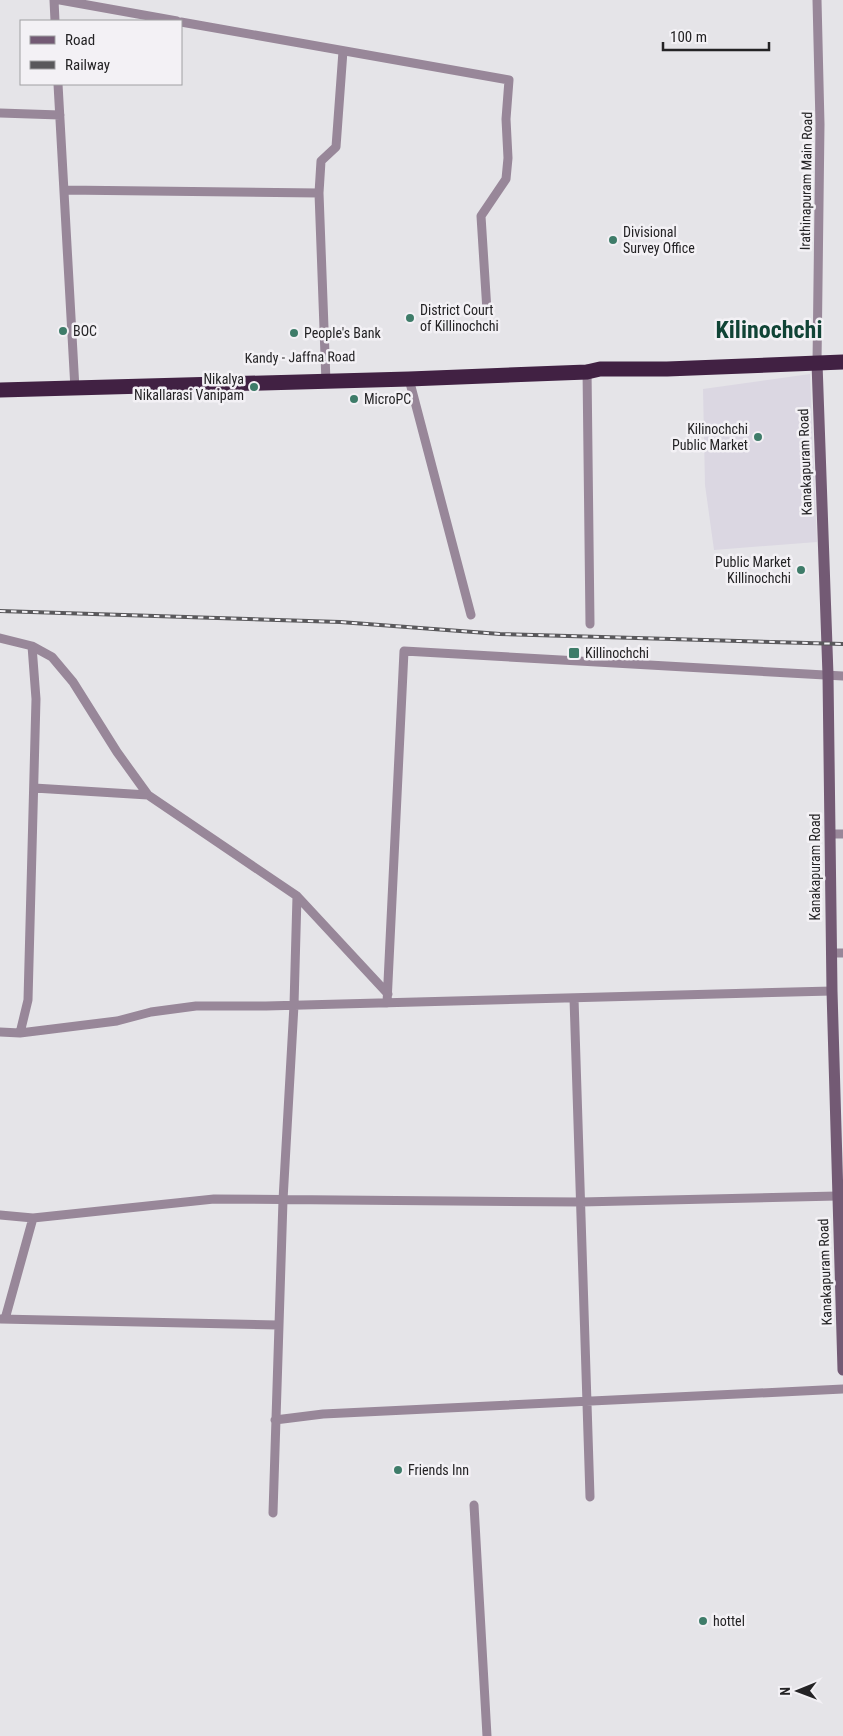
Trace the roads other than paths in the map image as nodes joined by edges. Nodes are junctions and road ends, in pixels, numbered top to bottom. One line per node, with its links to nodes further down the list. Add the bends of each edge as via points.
1 (54, 0): 4 (street)
2 (60, 0): 5 (street)
3 (817, 0): 15 (street, Irathinapuram Main Road, via 820,124)
4 (55, 20)
5 (171, 20)
6 (182, 22): 7 (street)
7 (343, 52): 12 (street, via 336,147 321,160); 13 (street, via 509,80 506,179 481,216)
8 (58, 85): 10 (street)
9 (0, 113): 10 (street)
10 (60, 114): 11 (street)
11 (64, 190): 12 (street); 20 (street)
12 (319, 193): 17 (street)
13 (487, 311)
14 (843, 362): 15 (highway, Kandy - Jaffna Road)
15 (817, 363): 16 (highway, Kandy - Jaffna Road); 26 (street, Kanakapuram Road)
16 (591, 369): 17 (highway, Kandy - Jaffna Road); 18 (highway, Kandy - Jaffna Road); 23 (street)
17 (326, 377): 18 (highway, Kandy - Jaffna Road); 20 (highway, Kandy - Jaffna Road)
18 (409, 380): 22 (street)
19 (0, 381): 20 (highway, Kandy - Jaffna Road)
20 (75, 384): 21 (highway, Kandy - Jaffna Road)
21 (0, 390)
22 (471, 615)
23 (590, 624)
24 (0, 638): 25 (street)
25 (32, 646): 28 (street, via 36,699); 29 (street, via 52,657 73,682)
26 (828, 675): 27 (street); 30 (street, Kanakapuram Road); 36 (street, via 404,651)
27 (843, 676)
28 (34, 788): 29 (street); 40 (street, via 28,1000)
29 (148, 795): 32 (street)
30 (830, 834): 31 (street); 34 (street, Kanakapuram Road)
31 (843, 834)
32 (298, 896): 36 (street); 38 (street)
33 (843, 952): 34 (street)
34 (831, 953): 35 (street, Kanakapuram Road)
35 (832, 991): 37 (street); 41 (street, Kanakapuram Road)
36 (388, 998): 37 (street); 38 (street)
37 (574, 998): 43 (street)
38 (294, 1005): 40 (street, via 196,1006 117,1021); 42 (street)
39 (0, 1032): 40 (street)
40 (20, 1033)
41 (837, 1196): 43 (street); 46 (street, Kanakapuram Road)
42 (283, 1200): 43 (street); 45 (street, via 214,1199); 48 (street)
43 (581, 1202): 51 (street)
44 (0, 1215): 45 (street)
45 (33, 1218): 47 (street)
46 (841, 1225): 49 (street, Kanakapuram Road)
47 (2, 1319): 48 (street)
48 (278, 1325): 52 (street)
49 (843, 1370)
50 (843, 1389): 51 (street)
51 (588, 1401): 52 (street, via 323,1414); 53 (street)
52 (275, 1420): 55 (street)
53 (590, 1497)
54 (474, 1505): 56 (street)
55 (272, 1513)
56 (487, 1736)

